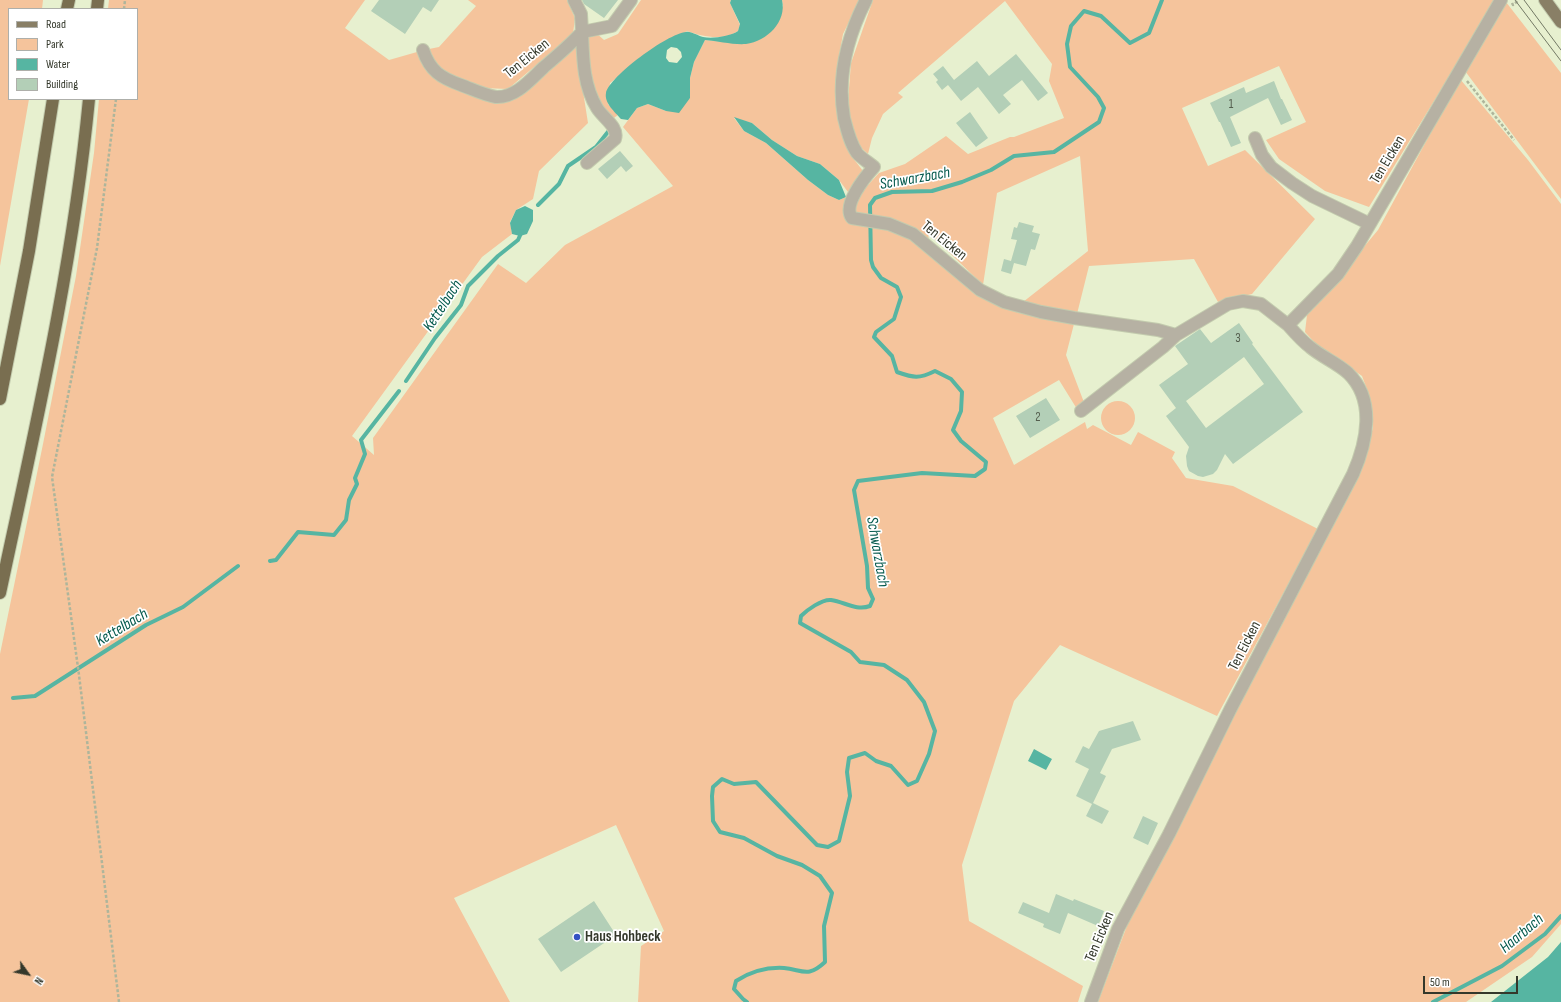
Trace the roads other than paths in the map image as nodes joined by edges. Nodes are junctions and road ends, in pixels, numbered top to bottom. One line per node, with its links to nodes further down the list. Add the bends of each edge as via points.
1 (574, 0): 7 (lane, via 580,14)
2 (631, 0): 7 (lane, via 612,26)
3 (866, 0): 15 (lane, Ten Eicken, via 855,25 842,74 843,111 850,139 858,154 874,167 848,208 852,218 889,224 913,234 974,286 1004,302 1041,312)
4 (1501, 0): 13 (lane, Ten Eicken)
5 (1545, 0): 6 (main road)
6 (1561, 22)
7 (582, 32): 8 (lane, Ten Eicken, via 529,82 517,91 497,97 438,75); 12 (lane, via 587,86 598,110 617,134 615,139)
8 (423, 50)
9 (53, 100): 16 (highway)
10 (89, 100): 18 (highway, via 69,254 45,385)
11 (1255, 138): 13 (lane, via 1262,155 1271,166 1292,183 1312,196)
12 (587, 163)
13 (1370, 224): 14 (lane, Ten Eicken, via 1338,274)
14 (1288, 325): 15 (lane, Ten Eicken, via 1261,304 1243,301 1228,304); 19 (lane, Ten Eicken, via 1310,348 1347,372 1358,386 1366,412 1364,444 1353,474 1118,929)
15 (1176, 335): 17 (lane, Ten Eicken)
16 (0, 399)
17 (1081, 411)
18 (0, 593)
19 (1091, 1002)

